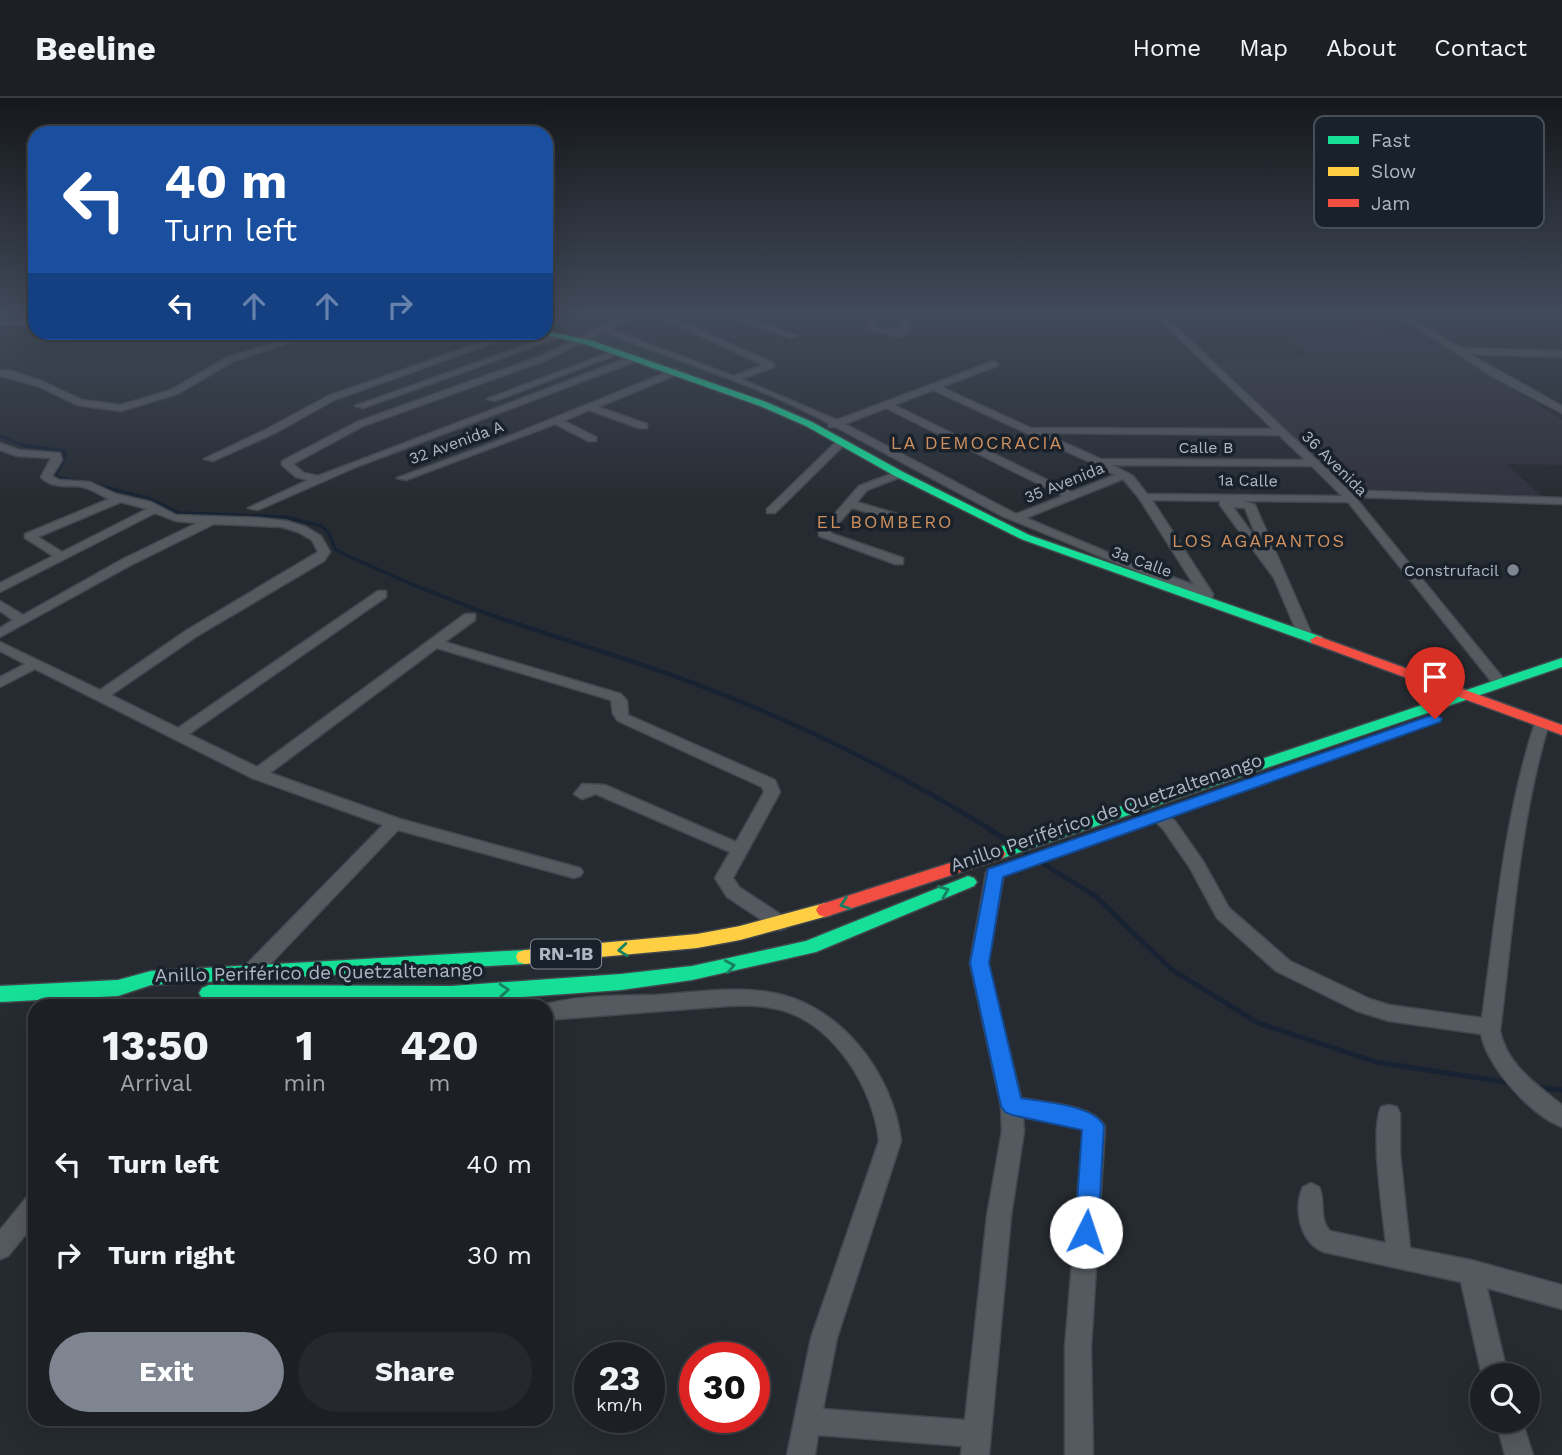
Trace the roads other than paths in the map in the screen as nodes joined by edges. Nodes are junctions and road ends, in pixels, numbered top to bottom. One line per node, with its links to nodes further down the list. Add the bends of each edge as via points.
1 (21, 377): 2 (street, via 80,403 130,407 174,392)
2 (199, 377)
3 (390, 377): 29 (street, via 331,398)
4 (441, 377): 17 (street)
5 (490, 377): 35 (street, via 360,424 286,463 300,475)
6 (552, 377): 15 (street)
7 (586, 377): 35 (street)
8 (662, 377): 18 (street, 32 Avenida A)
9 (684, 377): 23 (main road, 3a Calle)
10 (959, 377): 14 (street)
11 (1224, 377): 25 (street, 36 Avenida)
12 (1504, 377): 19 (street)
13 (734, 378): 21 (street, 3a Calle)
14 (933, 387): 16 (street); 24 (street)
15 (492, 400)
16 (887, 405): 21 (street); 38 (street)
17 (359, 406)
18 (589, 407): 20 (street, 32 Avenida A); 22 (street)
19 (1562, 410)
20 (556, 421): 26 (street); 34 (street, 32 Avenida A)
21 (837, 424): 23 (street); 45 (street, 3a Calle)
22 (643, 426)
23 (818, 430): 27 (main road, 3a Calle)
24 (1030, 430): 25 (street); 30 (street)
25 (1281, 432): 31 (street, 36 Avenida)
26 (592, 439)
27 (841, 443): 32 (main road, 3a Calle); 44 (street)
28 (0, 446): 39 (street, via 18,453 55,455 47,480 87,485)
29 (209, 460)
30 (1098, 462): 31 (street, Calle B); 33 (street)
31 (1314, 463): 37 (street, 36 Avenida)
32 (898, 474): 41 (street, via 866,485); 53 (main road, 3a Calle, via 1026,537)
33 (1124, 475): 36 (street); 38 (street, 35 Avenida)
34 (402, 478)
35 (318, 479): 42 (street)
36 (1144, 496): 37 (street, 1a Calle); 53 (street)
37 (1349, 496): 40 (street, 1a Calle); 65 (street, 36 Avenida)
38 (1074, 497): 45 (street, 35 Avenida)
39 (120, 498): 43 (street); 48 (street, via 29,536)
40 (1562, 500)
41 (848, 503): 47 (street); 49 (street, via 824,536)
42 (254, 508)
43 (155, 509): 46 (street); 48 (street)
44 (771, 511)
45 (1017, 518): 53 (street, 3a Calle)
46 (209, 522): 56 (street); 67 (street, via 301,528 317,537 323,555 192,633)
47 (931, 527)
48 (60, 556): 51 (street)
49 (899, 561)
50 (1277, 575): 50 (street, via 1249,505 1224,503 1231,515); 58 (street)
51 (0, 588)
52 (382, 594): 71 (street)
53 (1207, 599): 58 (main road, 3a Calle)
54 (0, 605): 56 (street)
55 (470, 617): 59 (street)
56 (23, 621): 57 (street)
57 (0, 633)
58 (1306, 637): 66 (main road, 3a Calle)
59 (435, 643): 72 (street); 77 (street, via 615,697 622,718 766,782 772,792)
60 (0, 646): 62 (street)
61 (1562, 662): 65 (main road, Anillo Periférico de Quetzaltenango / RN-1B)
62 (34, 664): 64 (street); 67 (street)
63 (1562, 676): 68 (main road, Anillo Periférico de Quetzaltenango)
64 (0, 683)
65 (1500, 683): 66 (main road, Anillo Periférico de Quetzaltenango / RN-1B)
66 (1468, 694): 68 (main road); 80 (main road, Anillo Periférico de Quetzaltenango / RN-1B, one-way to 80)
67 (102, 695): 71 (street)
68 (1485, 701): 69 (main road); 74 (main road, Anillo Periférico de Quetzaltenango)
69 (1542, 723): 70 (main road); 89 (street, via 1517,827)
70 (1562, 730)
71 (178, 734): 72 (street)
72 (258, 774): 75 (street)
73 (582, 794): 77 (street, via 589,788 599,789)
74 (1158, 816): 76 (main road, Anillo Periférico de Quetzaltenango); 89 (street, via 1197,865 1223,913 1283,966 1388,1013)
75 (395, 823): 79 (street); 81 (street)
76 (1096, 838)
77 (740, 850): 80 (street, via 725,883)
78 (1005, 869): 87 (main road, Anillo Periférico de Quetzaltenango / RN-1B, one-way to 78, via 583,985 726,967 809,947); 90 (street, via 979,963)
79 (574, 872)
80 (780, 923): 81 (main road, Anillo Periférico de Quetzaltenango / RN-1B, one-way to 81, via 649,948)
81 (251, 972): 82 (main road, Anillo Periférico de Quetzaltenango / RN-1B, via 151,978)
82 (118, 988): 83 (main road, Anillo Periférico de Quetzaltenango / RN-1B); 85 (main road, Anillo Periférico de Quetzaltenango / RN-1B)
83 (0, 994)
84 (193, 994): 86 (main road, Anillo Periférico de Quetzaltenango / RN-1B)
85 (145, 996)
86 (223, 999)
87 (370, 999)
88 (553, 1011): 100 (street, via 613,1004 766,999 794,1006 818,1019 856,1057 870,1079 889,1125 890,1141 824,1338)
89 (1491, 1027): 92 (street, via 1491,1043 1505,1067)
90 (1012, 1106): 102 (street, via 1013,1131 999,1216); 104 (street, via 1083,1119 1094,1127 1078,1346)
91 (1390, 1114): 96 (street)
92 (1562, 1118)
93 (1311, 1194): 96 (street, via 1311,1224 1324,1241)
94 (28, 1212): 95 (street)
95 (3, 1237)
96 (1399, 1258): 97 (street)
97 (1471, 1272): 98 (street); 99 (street)
98 (1562, 1297)
99 (1492, 1363)
100 (806, 1422): 102 (street); 103 (street)
101 (1513, 1433): 105 (street)
102 (976, 1444)
103 (801, 1455)
104 (1079, 1455)
105 (1519, 1455)

